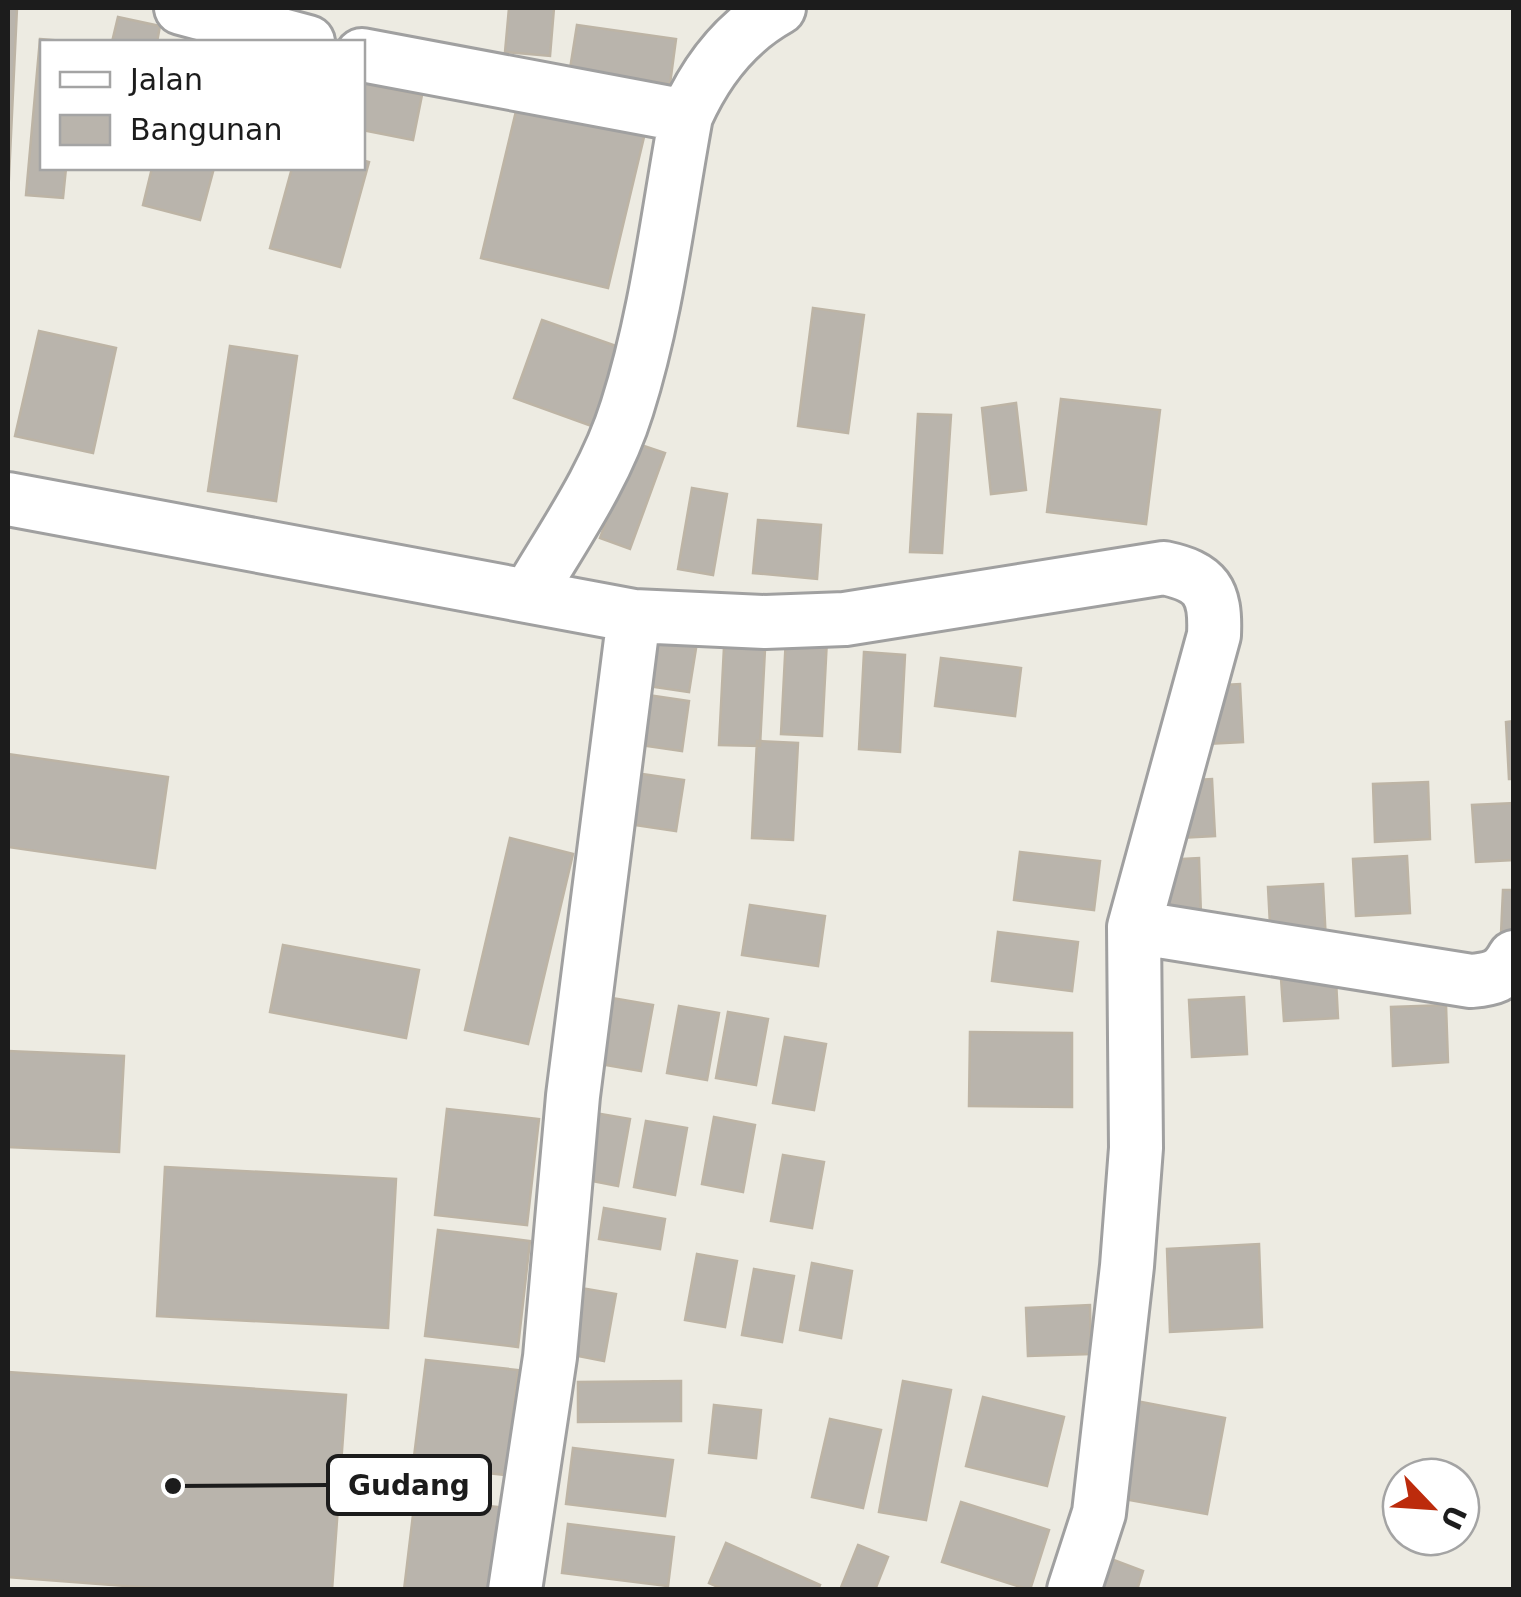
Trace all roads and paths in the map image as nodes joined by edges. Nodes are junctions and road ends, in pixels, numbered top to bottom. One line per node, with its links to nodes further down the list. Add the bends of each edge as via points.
1 (181, 8): 3 (street)
2 (776, 8): 5 (street, via 718,57)
3 (301, 40)
4 (365, 56): 5 (street)
5 (686, 116): 7 (street, via 627,410 600,474)
6 (8, 499): 7 (street)
7 (528, 596): 8 (street)
8 (634, 616): 9 (street, via 845,619 1164,568 1190,574 1207,589 1214,634); 11 (street, via 573,1096 550,1357)
9 (1134, 927): 10 (street, via 1471,981 1494,979); 12 (street, via 1136,1148 1127,1266 1098,1513)
10 (1514, 957)
11 (515, 1590)
12 (1074, 1590)

